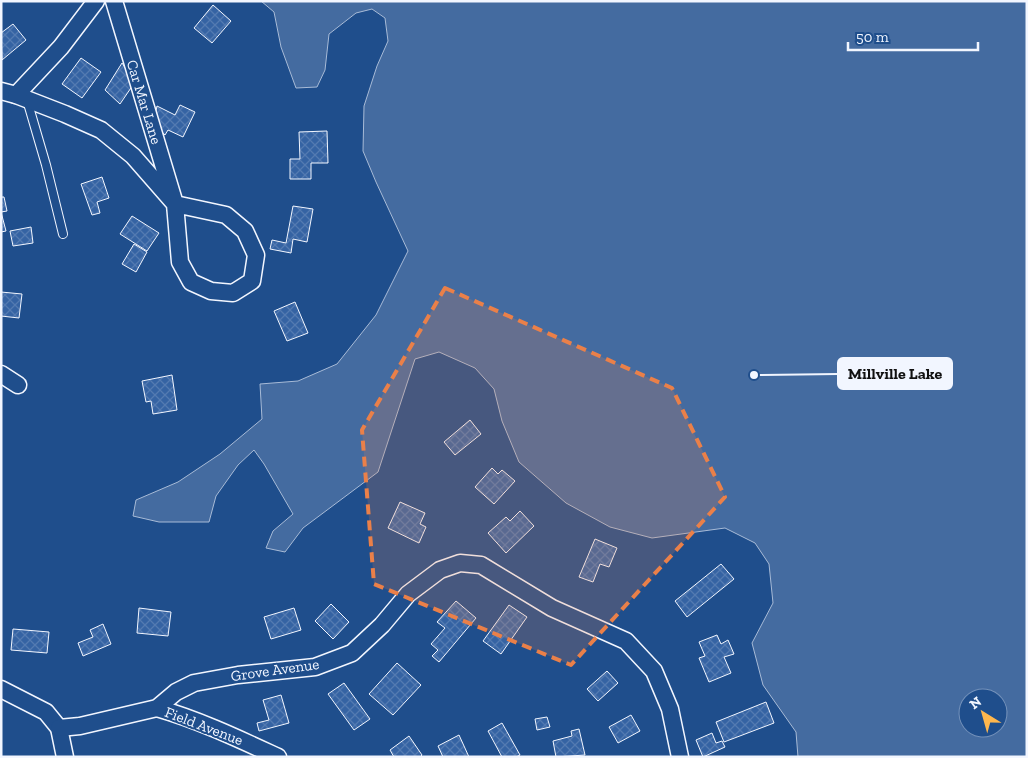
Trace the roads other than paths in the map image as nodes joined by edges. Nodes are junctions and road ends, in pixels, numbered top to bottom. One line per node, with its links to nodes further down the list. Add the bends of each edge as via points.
1 (96, 1): 3 (street, via 61,47)
2 (114, 1): 4 (street, Car Mar Lane)
3 (15, 95): 4 (street, Car Mar Lane, via 101,130 133,156); 5 (lane, via 46,165)
4 (175, 204): 4 (street, Car Mar Lane, via 226,215 246,231 256,255 252,281 233,293 211,291 192,282 180,262)
5 (63, 234)
6 (1, 374): 7 (street)
7 (18, 385)
8 (1, 689): 10 (street, via 46,712)
9 (157, 708): 10 (street, Grove Avenue); 12 (street, Field Avenue, via 179,714); 13 (street, Grove Avenue, via 176,692 194,683 238,674 315,667 352,653 408,594 440,570 460,563 481,565 552,608 626,640 654,671 670,709)
10 (59, 728): 11 (street)
11 (65, 757)
12 (278, 757)
13 (680, 757)

